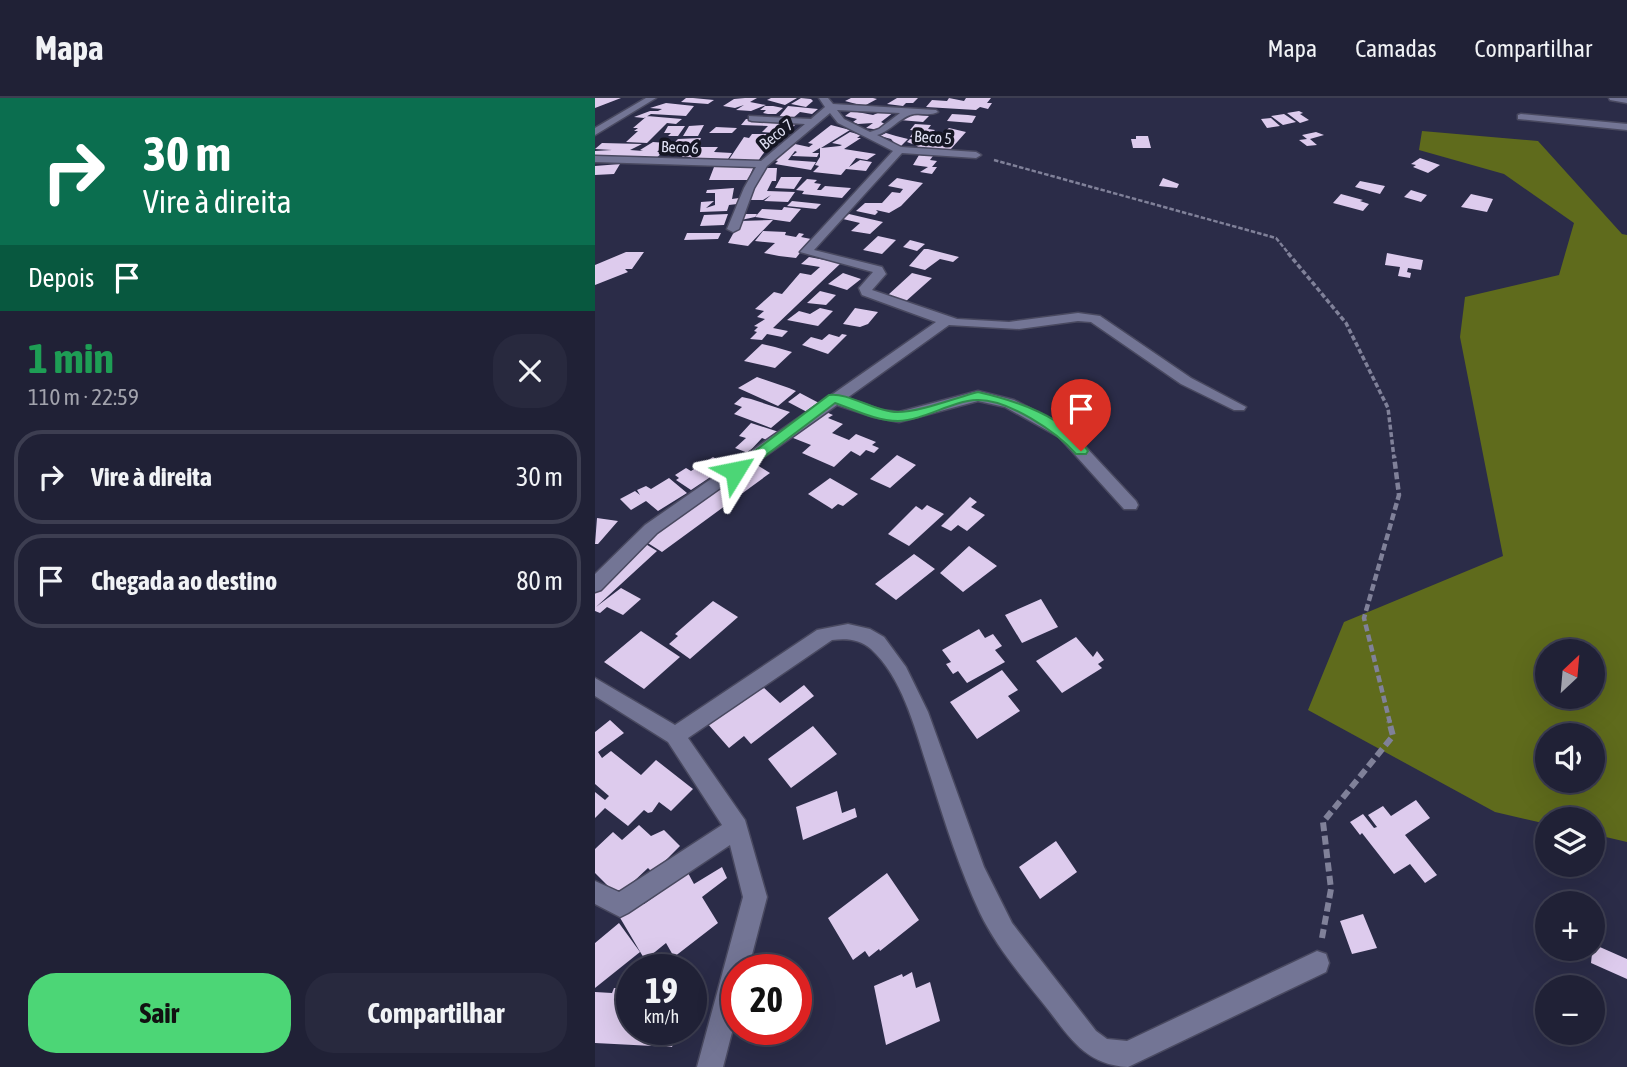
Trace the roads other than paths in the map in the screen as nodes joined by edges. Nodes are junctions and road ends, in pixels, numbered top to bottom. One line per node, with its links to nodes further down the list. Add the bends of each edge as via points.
1 (652, 98): 14 (street)
2 (823, 98): 6 (street, Beco 5)
3 (1612, 98): 5 (street)
4 (930, 100): 7 (street)
5 (1627, 100)
6 (831, 107): 7 (street); 12 (street, Beco 7); 15 (street, Beco 5, via 841,121)
7 (894, 110): 8 (street)
8 (909, 111): 9 (street); 15 (street)
9 (933, 112)
10 (1521, 117): 13 (street)
11 (752, 118): 12 (street)
12 (815, 122): 19 (street, Beco 7)
13 (1627, 127)
14 (595, 132)
15 (870, 135): 16 (street, Beco 5)
16 (899, 150): 17 (street, Beco 5); 21 (street, via 806,252 878,270 880,274 866,292)
17 (976, 155)
18 (595, 159): 19 (street, Beco 6)
19 (763, 164): 20 (street, Beco 7)
20 (733, 229)
21 (946, 321): 22 (street); 23 (street, via 993,327 1034,325 1073,316 1095,319 1186,381)
22 (833, 398): 24 (street, via 899,416 978,396 1009,403 1064,433); 25 (street, via 651,529)
23 (1239, 407)
24 (1130, 505)
25 (595, 585)
26 (595, 686): 27 (street)
27 (675, 736): 28 (street); 30 (street, via 824,635 855,631 881,647 913,698 989,906 1015,949 1091,1046 1111,1055 1128,1054)
28 (737, 828): 29 (street, via 620,905); 31 (street, via 755,897)
29 (595, 892)
30 (1317, 963)
31 (709, 1067)

